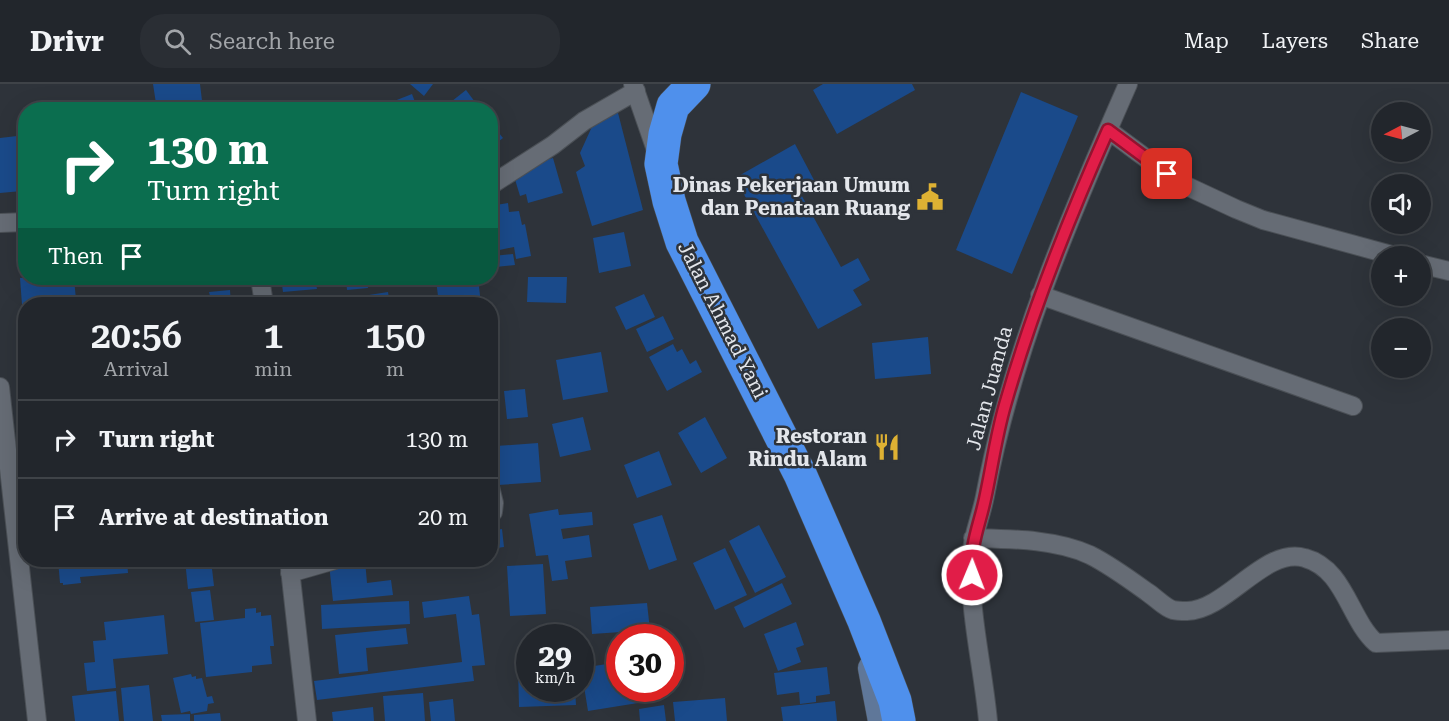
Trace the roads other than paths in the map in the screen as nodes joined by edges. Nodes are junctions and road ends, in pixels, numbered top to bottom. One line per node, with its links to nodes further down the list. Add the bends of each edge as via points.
1 (694, 84): 5 (highway, Jalan Ahmad Yani, via 674,106)
2 (1128, 84): 4 (street, Jalan Juanda)
3 (635, 87): 5 (street); 6 (street)
4 (1108, 130): 9 (street, via 1178,182 1236,209); 12 (street, Jalan Juanda)
5 (661, 164): 20 (highway, Jalan Ahmad Yani, via 682,242 800,474 864,621)
6 (498, 180)
7 (18, 222): 8 (street)
8 (0, 223)
9 (1371, 249)
10 (1431, 267): 11 (street)
11 (1449, 271)
12 (1040, 295): 14 (street); 15 (street, Jalan Juanda, via 1005,404)
13 (0, 387): 16 (street)
14 (1353, 406)
15 (973, 538): 19 (street, via 1026,540 1089,554 1173,610 1190,611 1208,605 1274,562 1304,557 1320,565 1335,580 1367,635 1376,643); 23 (street, Jalan Juanda, via 974,611)
16 (18, 549)
17 (20, 567): 21 (street)
18 (290, 567): 22 (street)
19 (1449, 640)
20 (895, 716)
21 (37, 721)
22 (307, 721)
23 (988, 721)

